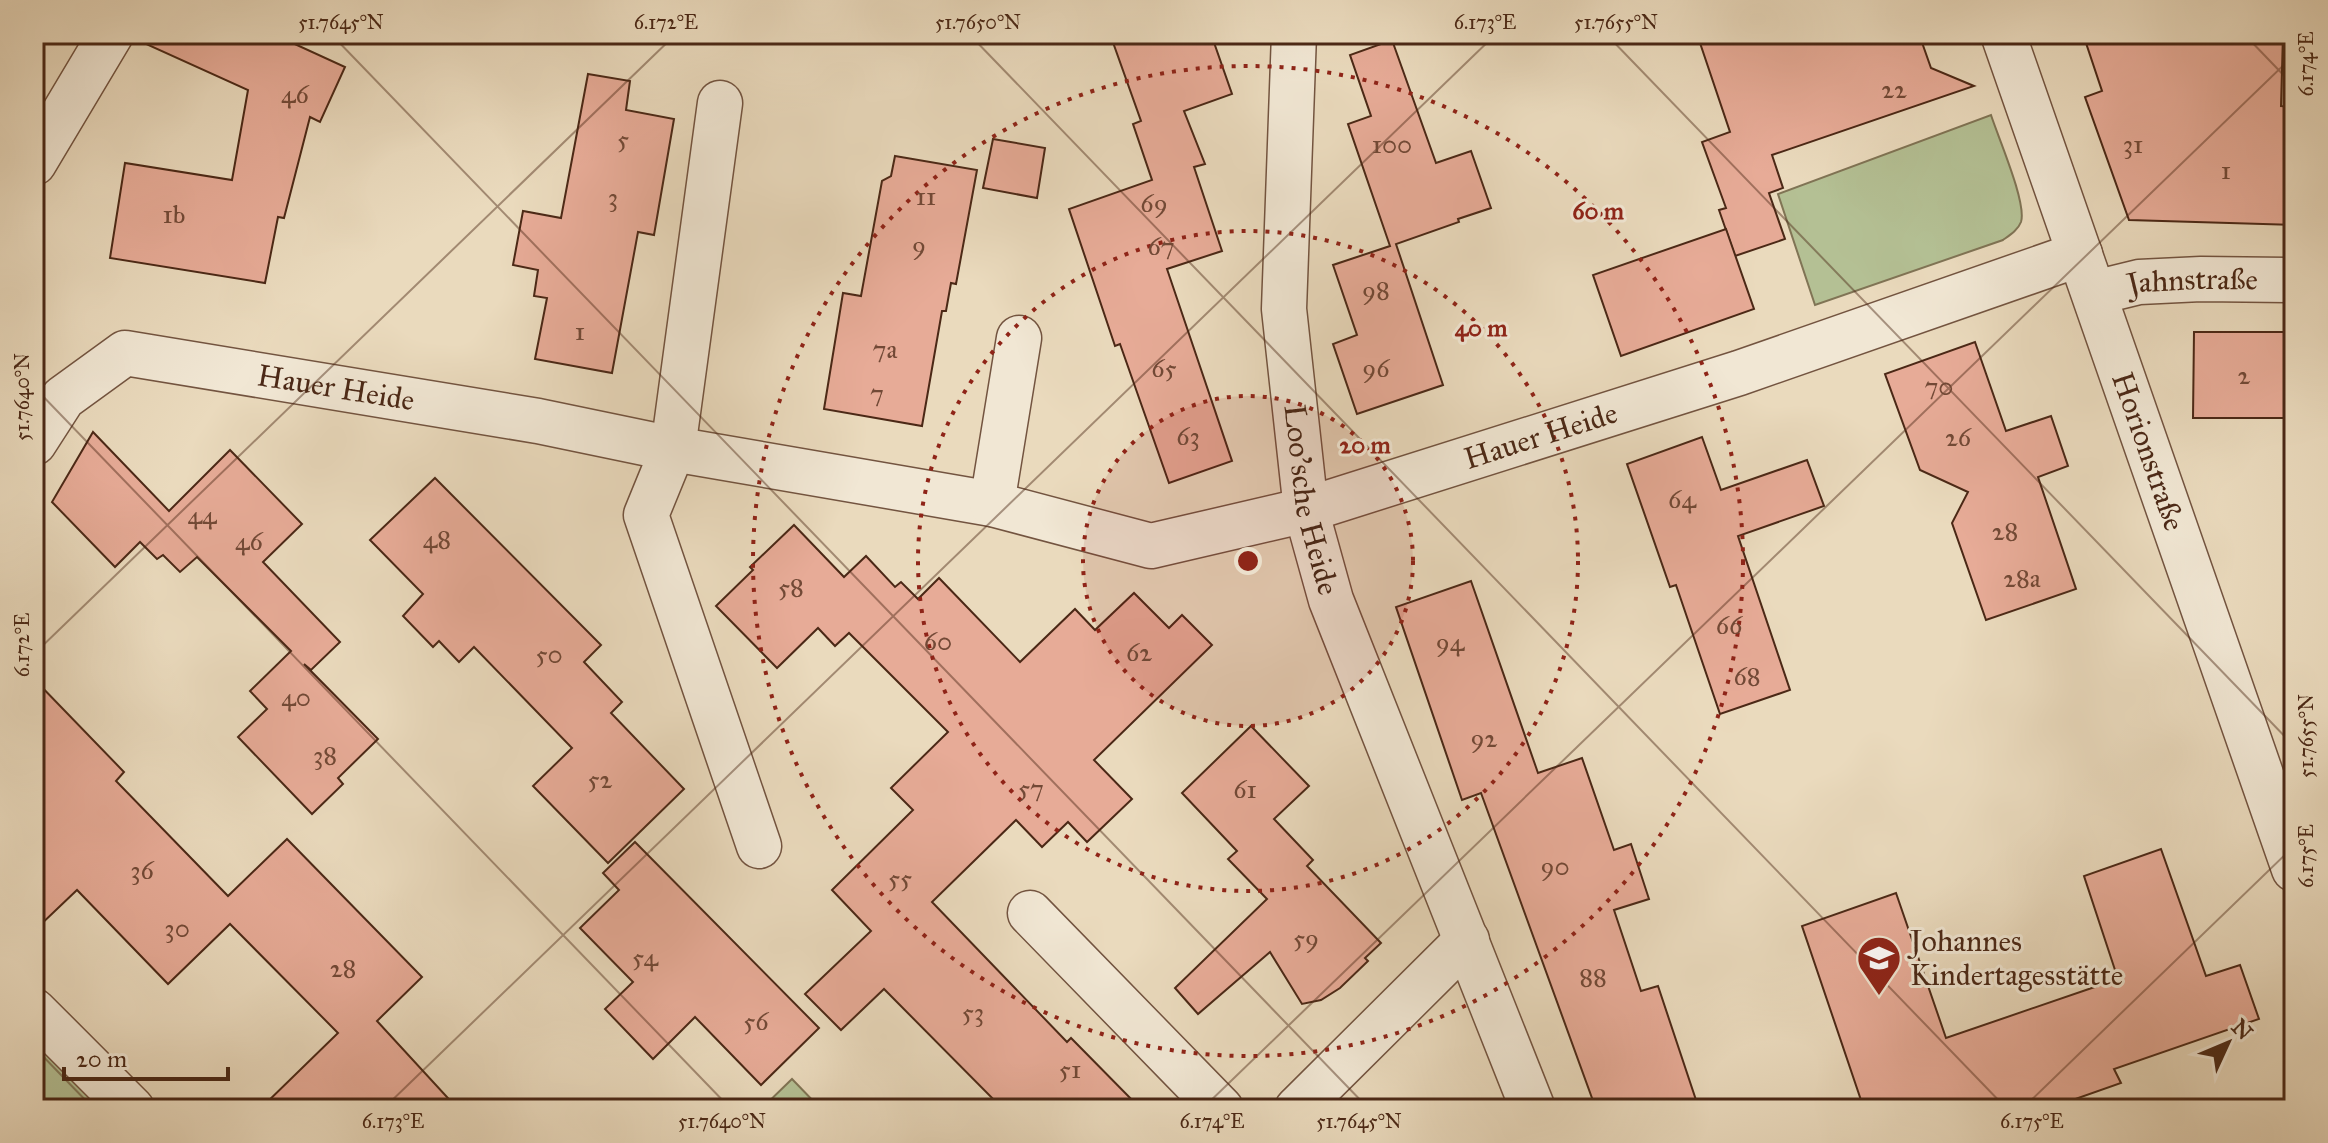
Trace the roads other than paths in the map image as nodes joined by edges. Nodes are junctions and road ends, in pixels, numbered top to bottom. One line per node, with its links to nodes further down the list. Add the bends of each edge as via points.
1 (111, 34): 5 (street)
2 (1294, 34): 12 (street, Loo'sche Heide, via 1284,309)
3 (2003, 34): 6 (street, Horionstraße)
4 (720, 103): 10 (street)
5 (34, 163)
6 (2087, 274): 7 (street, Jahnstraße, via 2139,282); 12 (street, Hauer Heide, via 1739,373); 14 (street, Horionstraße)
7 (2294, 280)
8 (1019, 338): 11 (street)
9 (34, 443): 10 (street, Hauer Heide, via 63,398 125,353 538,421)
10 (673, 449): 11 (street, Hauer Heide); 13 (street, via 646,515)
11 (992, 504): 12 (street, Hauer Heide, via 1151,546)
12 (1306, 510): 16 (street, Loo'sche Heide, via 1331,600)
13 (759, 846)
14 (2294, 869)
15 (1030, 913): 19 (street)
16 (1467, 940): 20 (street); 21 (street, Loo'sche Heide)
17 (34, 1011): 18 (street)
18 (132, 1109)
19 (1221, 1109)
20 (1297, 1109)
21 (1533, 1109)

